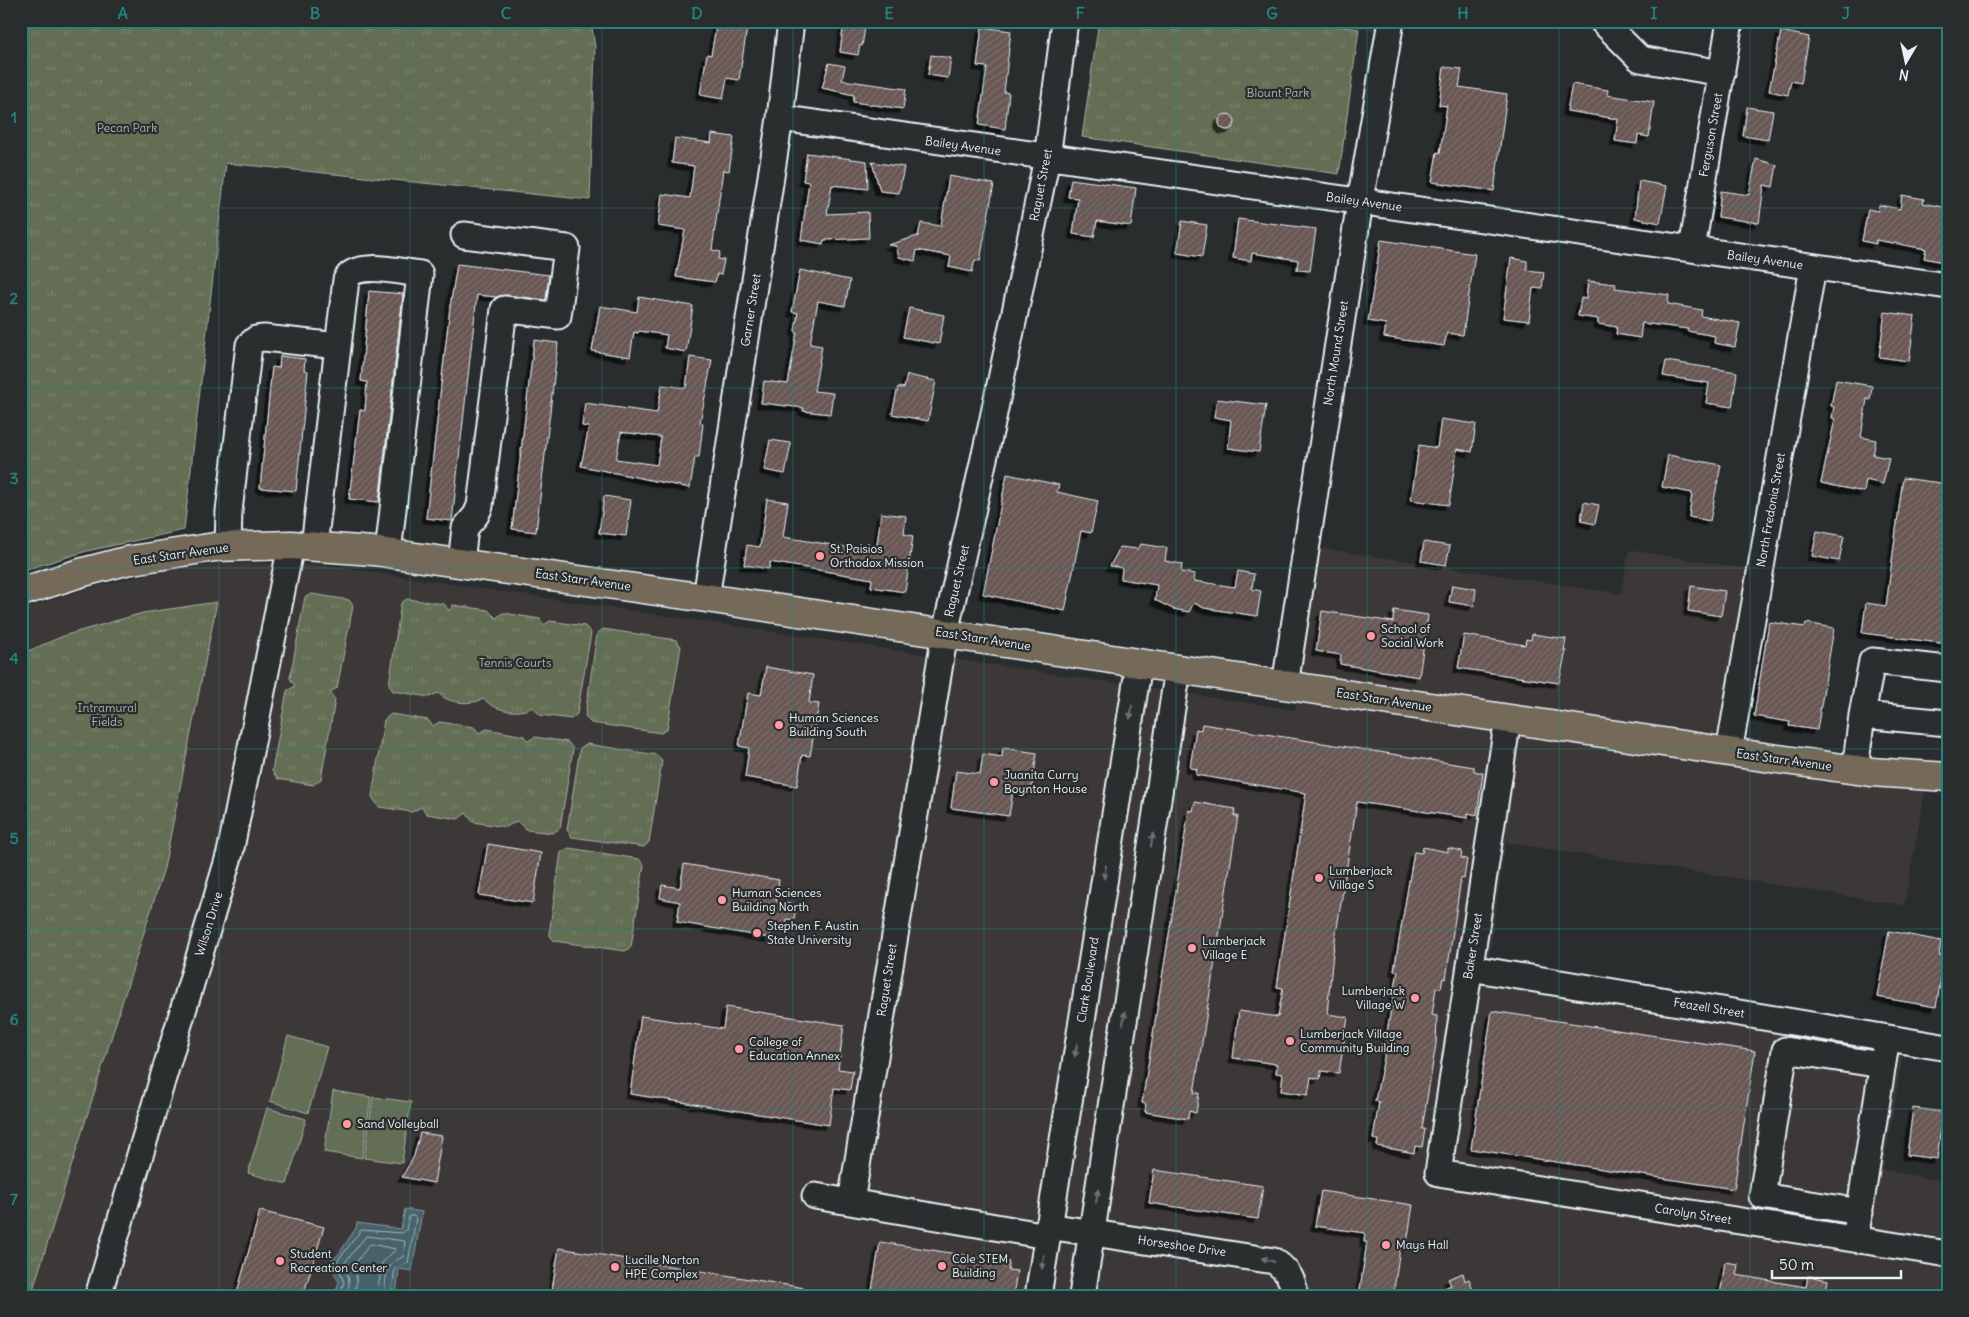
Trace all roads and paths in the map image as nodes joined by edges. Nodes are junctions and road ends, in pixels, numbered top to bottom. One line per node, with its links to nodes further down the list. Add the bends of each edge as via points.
1 (791, 21): 7 (street, Garner Street)
2 (1065, 21): 8 (street, Raguet Street)
3 (1391, 21): 9 (street, North Mound Street)
4 (1602, 21): 6 (street, via 1640,59)
5 (1730, 21): 6 (street, Ferguson Street)
6 (1722, 73): 11 (street, Ferguson Street)
7 (780, 118): 8 (street, Bailey Avenue); 20 (street, Garner Street)
8 (1047, 158): 9 (street, Bailey Avenue); 21 (street, Raguet Street)
9 (1360, 202): 11 (street, Bailey Avenue); 25 (street, North Mound Street)
10 (464, 235): 18 (street, via 567,248 558,316 504,309 480,506 465,528)
11 (1692, 249): 12 (street, Bailey Avenue)
12 (1813, 267): 13 (street, Bailey Avenue); 29 (street, North Fredonia Street)
13 (1948, 286)
14 (338, 346): 15 (street, via 264,338 249,345); 16 (street, Wilson Drive); 17 (street, Wilson Drive, via 346,280 352,271 362,268 420,274)
15 (228, 546): 16 (main road, East Starr Avenue); 19 (main road, East Starr Avenue, via 126,561)
16 (303, 546): 17 (main road, East Starr Avenue); 44 (street, Wilson Drive, via 230,853)
17 (388, 553): 18 (main road, East Starr Avenue)
18 (461, 563): 20 (main road, East Starr Avenue)
19 (21, 592)
20 (706, 598): 21 (main road, East Starr Avenue)
21 (945, 633): 22 (main road, East Starr Avenue); 38 (street, Raguet Street)
22 (1139, 664): 23 (main road, East Starr Avenue); 40 (street, Clark Boulevard, one-way to 40)
23 (1178, 669): 25 (main road, East Starr Avenue); 41 (street, one-way to 23)
24 (1948, 669): 26 (street, via 1872,661)
25 (1285, 685): 27 (main road, East Starr Avenue)
26 (1862, 715): 28 (street); 30 (street)
27 (1508, 719): 29 (main road, East Starr Avenue); 32 (street, Baker Street)
28 (1948, 723)
29 (1729, 752): 30 (main road, East Starr Avenue)
30 (1855, 770): 31 (main road, East Starr Avenue)
31 (1948, 778)
32 (1470, 968): 33 (street, Feazell Street); 36 (street, Baker Street)
33 (1887, 1038): 34 (street, Feazell Street); 35 (street)
34 (1948, 1048)
35 (1882, 1065): 39 (street); 39 (street, via 1785,1050 1762,1196)
36 (1438, 1173): 42 (street, Carolyn Street)
37 (815, 1196): 38 (street, Horseshoe Drive)
38 (850, 1202): 40 (street, Horseshoe Drive)
39 (1860, 1212): 42 (street)
40 (1048, 1231): 41 (street, Horseshoe Drive); 45 (street, Clark Boulevard, one-way to 45)
41 (1092, 1233): 46 (street); 47 (street, Horseshoe Drive, one-way to 41, via 1293,1282 1274,1261)
42 (1855, 1240): 43 (street, Carolyn Street)
43 (1948, 1254)
44 (98, 1296)
45 (1038, 1296)
46 (1082, 1296)
47 (1294, 1296)

